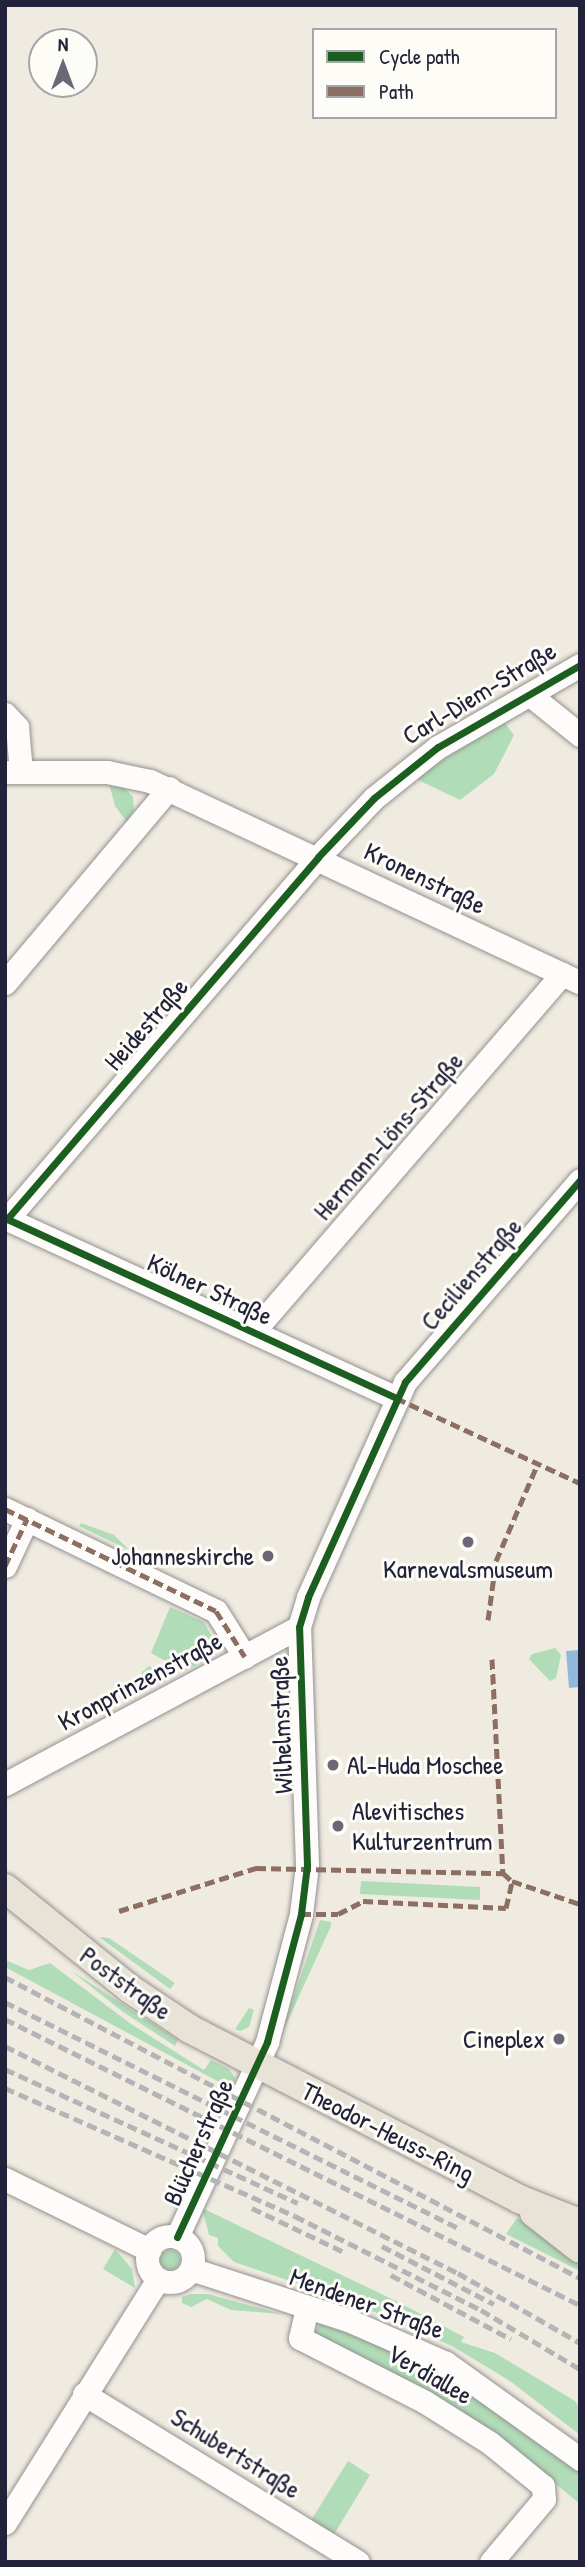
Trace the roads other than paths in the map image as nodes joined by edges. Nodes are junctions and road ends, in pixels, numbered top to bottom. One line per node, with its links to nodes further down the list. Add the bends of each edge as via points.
1 (580, 666): 2 (street, Carl-Diem-Straße)
2 (530, 695): 4 (street); 7 (street, Carl-Diem-Straße, via 412,764)
3 (5, 714): 5 (street, via 16,727)
4 (580, 735)
5 (13, 772): 6 (street, Kronenstraße, via 107,772)
6 (169, 788): 7 (street, Kronenstraße); 9 (street)
7 (318, 856): 8 (street, Kronenstraße); 11 (street, Heidestraße)
8 (571, 978): 12 (street, Hermann-Löns-Straße)
9 (5, 983)
10 (580, 1180): 13 (street, Cecilienstraße, via 405,1381)
11 (6, 1218): 12 (street, Kölner Straße)
12 (253, 1332): 13 (street, Kölner Straße)
13 (396, 1398): 17 (street, Wilhelmstraße)
14 (5, 1508): 15 (street)
15 (27, 1519): 16 (street); 18 (street, via 216,1611)
16 (5, 1566)
17 (299, 1627): 18 (street, Kronprinzenstraße); 21 (street, Wilhelmstraße, via 306,1876 293,1948)
18 (245, 1657): 19 (street, Kronprinzenstraße)
19 (5, 1784)
20 (5, 1888): 21 (main road, Poststraße, via 146,2001)
21 (257, 2064): 23 (main road, Theodor-Heuss-Ring); 25 (street, Blücherstraße)
22 (5, 2179): 27 (street)
23 (519, 2199): 24 (main road, Theodor-Heuss-Ring); 26 (main road, Theodor-Heuss-Ring)
24 (580, 2223)
25 (177, 2237): 27 (street, via 163,2237); 28 (street, via 191,2250)
26 (580, 2249)
27 (149, 2250): 29 (street, via 147,2263)
28 (191, 2269): 29 (street, via 173,2283); 30 (street, Mendener Straße)
29 (158, 2279): 31 (street)
30 (307, 2308): 32 (street, Mendener Straße, via 446,2362); 35 (street, Verdiallee, via 300,2338 468,2428 543,2486 545,2493)
31 (84, 2394): 33 (street); 34 (street, Schubertstraße)
32 (580, 2459)
33 (5, 2523)
34 (358, 2562)
35 (491, 2562)

